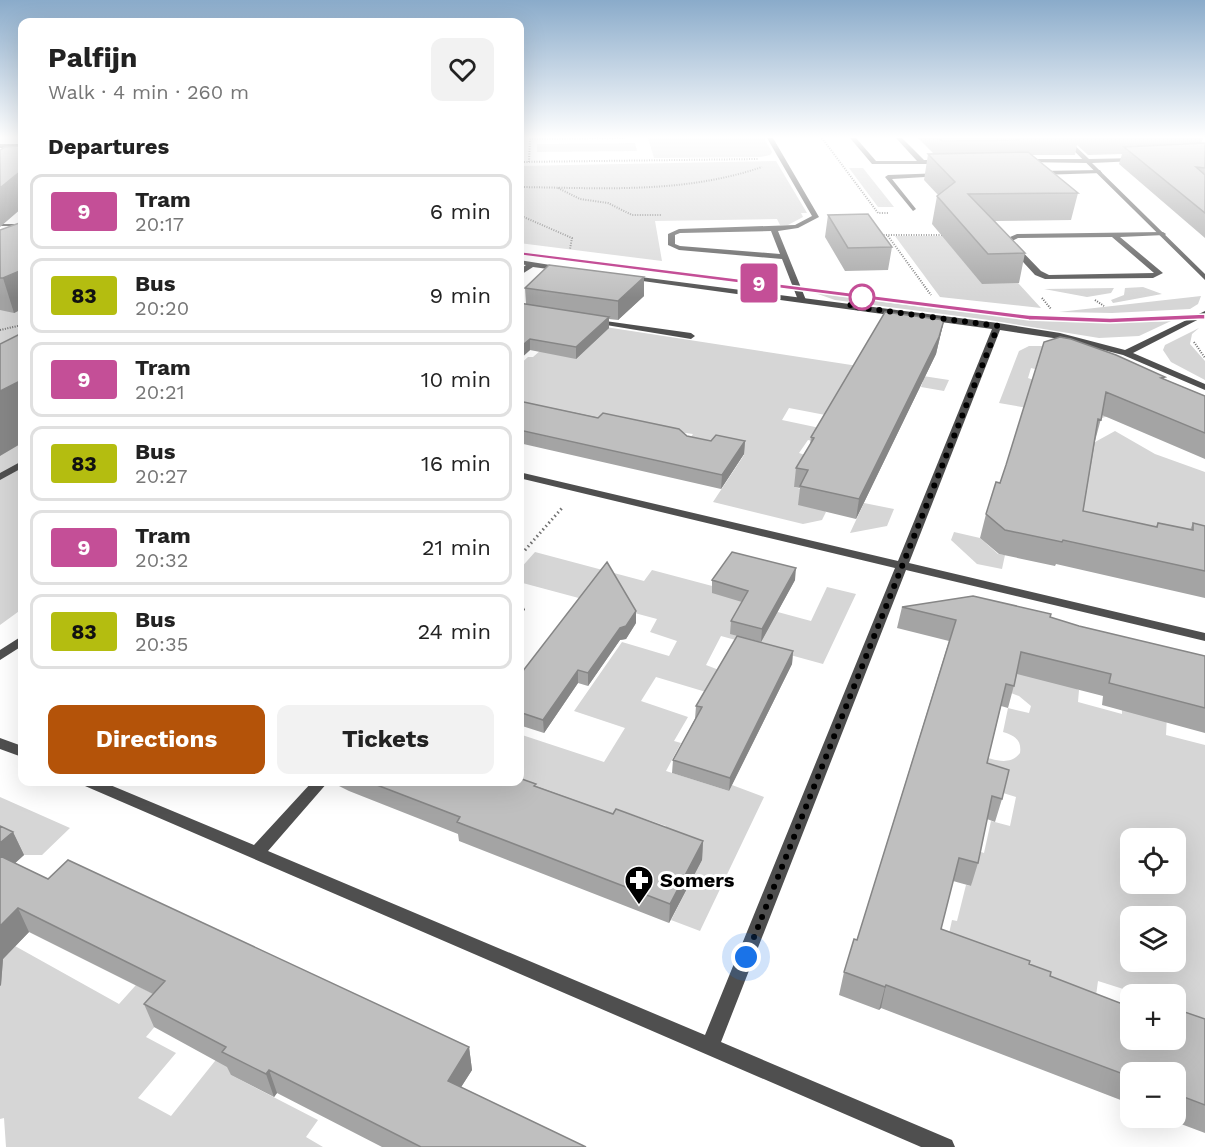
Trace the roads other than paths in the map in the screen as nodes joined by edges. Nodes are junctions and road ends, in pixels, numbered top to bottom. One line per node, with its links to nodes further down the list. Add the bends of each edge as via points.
1 (801, 192): 5 (street, via 816,217 802,225)
2 (900, 192): 4 (street)
3 (1120, 192): 6 (street)
4 (913, 209)
5 (774, 229): 8 (street); 8 (street, via 670,234 672,245 679,248)
6 (1163, 234): 7 (street); 14 (street)
7 (1114, 235): 7 (street, via 1017,236 1007,240 1038,273 1048,277 1159,273)
8 (785, 257): 15 (street)
9 (524, 263): 10 (street)
10 (532, 264): 11 (street); 12 (street)
11 (524, 270)
12 (571, 270)
13 (615, 276): 15 (street)
14 (1205, 278)
15 (802, 300): 18 (street)
16 (1205, 313): 20 (street)
17 (588, 320): 19 (street)
18 (998, 326): 20 (street); 25 (street)
19 (691, 336)
20 (1126, 353): 21 (street)
21 (1205, 387)
22 (18, 466): 24 (street)
23 (524, 476): 25 (street)
24 (0, 477)
25 (904, 565): 26 (street); 34 (street)
26 (1205, 637)
27 (18, 643): 28 (street)
28 (0, 656)
29 (0, 743): 30 (street)
30 (18, 750)
31 (100, 786): 33 (street)
32 (317, 786): 33 (street)
33 (257, 852): 34 (street)
34 (710, 1046): 35 (street)
35 (945, 1147)

